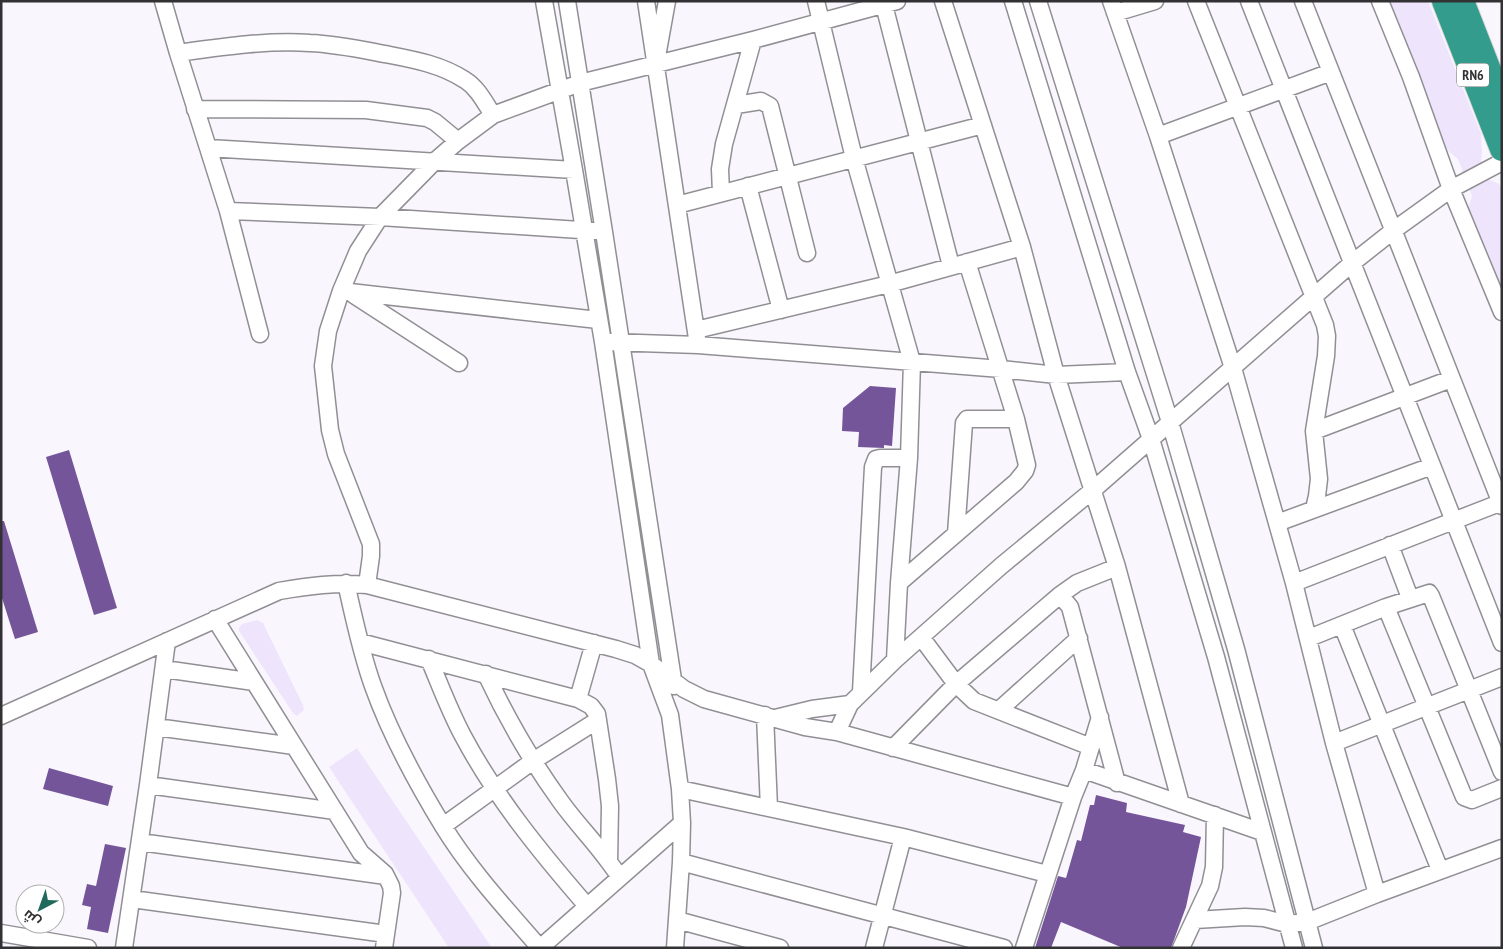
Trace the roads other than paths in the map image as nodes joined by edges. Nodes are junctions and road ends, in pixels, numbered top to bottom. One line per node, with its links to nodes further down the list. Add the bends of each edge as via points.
1 (163, 1): 21 (street)
2 (646, 1): 22 (street)
3 (816, 1): 19 (street)
4 (943, 1): 32 (street)
5 (1013, 1): 70 (street)
6 (1038, 1): 75 (street)
7 (1155, 1): 18 (street)
8 (1196, 1): 29 (street)
9 (1249, 1): 25 (street)
10 (1303, 1): 23 (street)
11 (1380, 1): 44 (street)
12 (1444, 1): 37 (highway, RN6)
13 (1462, 1): 27 (highway, RN6)
14 (539, 2): 17 (street); 26 (street)
15 (670, 2): 22 (street)
16 (888, 2): 19 (street); 35 (street)
17 (568, 5): 24 (street)
18 (1113, 7): 33 (street)
19 (821, 22): 20 (street); 38 (street)
20 (754, 40): 22 (street); 28 (street)
21 (178, 53): 30 (street); 31 (street, via 310,43 420,60 466,80)
22 (656, 64): 24 (street); 46 (street)
23 (1331, 72): 25 (street); 49 (street)
24 (580, 83): 26 (street); 51 (street)
25 (1284, 89): 29 (street); 55 (street)
26 (560, 90): 31 (street); 41 (street)
27 (1502, 103)
28 (736, 105): 42 (street, via 761,101 770,106); 45 (street, via 724,144)
29 (1239, 106): 33 (street); 58 (street)
30 (196, 109): 34 (street, via 366,110 427,118); 36 (street)
31 (493, 115): 34 (street)
32 (983, 125): 35 (street); 52 (street)
33 (1158, 136): 68 (street)
34 (458, 140): 39 (street)
35 (920, 142): 38 (street); 54 (street)
36 (208, 148): 39 (street); 47 (street)
37 (1502, 149)
38 (854, 158): 42 (street); 56 (street)
39 (435, 161): 41 (street); 48 (street)
40 (1502, 162): 44 (street)
41 (574, 170): 50 (street)
42 (786, 176): 43 (street); 53 (street)
43 (748, 186): 45 (street); 59 (street)
44 (1451, 189): 49 (street); 60 (street)
45 (721, 193): 46 (street)
46 (677, 205): 63 (street)
47 (228, 210): 48 (street); 62 (street)
48 (380, 217): 50 (street); 57 (street, via 358,251)
49 (1394, 230): 55 (street); 72 (street)
50 (585, 231): 51 (street); 61 (street)
51 (604, 232): 65 (street)
52 (1022, 247): 54 (street); 71 (street)
53 (807, 253)
54 (959, 264): 56 (street); 69 (street)
55 (1351, 264): 58 (street); 73 (street)
56 (889, 284): 59 (street); 66 (street)
57 (346, 291): 61 (street); 67 (street); 91 (street, via 328,331 323,366 336,454 370,544)
58 (1313, 298): 68 (street); 76 (street, via 1327,336)
59 (781, 310): 63 (street)
60 (1502, 312)
61 (598, 320): 64 (street)
62 (260, 334)
63 (697, 337): 65 (street); 66 (street)
64 (603, 342): 65 (street); 106 (street)
65 (621, 343): 111 (street)
66 (912, 362): 69 (street); 78 (street)
67 (459, 363)
68 (1233, 368): 75 (street); 84 (street)
69 (1001, 369): 71 (street); 74 (street)
70 (1127, 372): 71 (street); 77 (street)
71 (1056, 374): 80 (street)
72 (1451, 379): 73 (street); 81 (street)
73 (1406, 397): 76 (street); 79 (street)
74 (1016, 419): 85 (street, via 1026,457 1025,471); 85 (street, via 967,419 964,422)
75 (1170, 422): 77 (street); 162 (street, via 1236,649)
76 (1314, 431): 82 (street, via 1319,479)
77 (1151, 439): 80 (street); 146 (street, via 1216,657)
78 (909, 458): 90 (street); 114 (street, via 880,458 873,466)
79 (1432, 466): 82 (street); 83 (street)
80 (1093, 490): 87 (street); 97 (street)
81 (1501, 503): 83 (street)
82 (1314, 509): 84 (street)
83 (1454, 520): 86 (street); 103 (street)
84 (1277, 523): 88 (street)
85 (956, 534): 90 (street)
86 (1390, 545): 88 (street); 93 (street)
87 (1117, 568): 92 (street, via 1076,583); 140 (street)
88 (1294, 582): 99 (street)
89 (346, 583): 91 (street); 95 (street, via 279,591); 101 (street)
90 (899, 583): 105 (street)
91 (367, 585): 102 (street)
92 (1060, 595): 98 (street, via 1070,607); 112 (street)
93 (1410, 598): 94 (street); 113 (street, via 1427,593 1432,596)
94 (1386, 607): 96 (street); 117 (street)
95 (215, 619): 100 (street); 110 (street)
96 (1342, 625): 99 (street); 124 (street)
97 (921, 637): 105 (street); 112 (street)
98 (1079, 638): 118 (street); 122 (street)
99 (1309, 638): 127 (street)
100 (167, 641): 107 (street); 120 (street)
101 (360, 642): 104 (street); 145 (street, via 374,687 398,742)
102 (594, 643): 106 (street, via 635,655); 115 (street)
103 (1502, 643)
104 (429, 659): 108 (street); 136 (street, via 450,711)
105 (894, 660): 114 (street)
106 (651, 664): 111 (street); 119 (street)
107 (164, 669): 110 (street); 125 (street)
108 (486, 674): 115 (street); 131 (street, via 504,714)
109 (1502, 677): 113 (street)
110 (254, 682): 128 (street)
111 (674, 682): 119 (street); 121 (street, via 704,698)
112 (956, 684): 118 (street, via 974,701); 130 (street)
113 (1468, 690): 117 (street); 133 (street)
114 (861, 692): 116 (street)
115 (578, 699): 123 (street, via 591,706)
116 (850, 704): 121 (street); 126 (street)
117 (1426, 706): 124 (street); 137 (street, via 1464,797 1472,800)
118 (999, 710): 129 (street)
119 (670, 715): 138 (street)
120 (1, 716)
121 (770, 716): 126 (street); 141 (street)
122 (1100, 717): 129 (street); 134 (street)
123 (598, 720): 131 (street); 150 (street, via 610,806)
124 (1382, 724): 127 (street); 152 (street)
125 (156, 727): 128 (street); 135 (street)
126 (837, 732): 130 (street)
127 (1334, 743): 156 (street)
128 (294, 746): 142 (street)
129 (1091, 747): 132 (street)
130 (893, 748): 139 (street)
131 (533, 761): 136 (street); 150 (street, via 561,803)
132 (1084, 770): 134 (street); 139 (street)
133 (1502, 772)
134 (1117, 783): 140 (street)
135 (148, 785): 142 (street); 148 (street)
136 (495, 788): 145 (street); 158 (street, via 530,838)
137 (1502, 788)
138 (680, 789): 141 (street); 144 (street)
139 (1074, 797): 153 (street)
140 (1181, 804): 143 (street)
141 (769, 808): 147 (street)
142 (334, 811): 154 (street, via 361,853)
143 (1216, 815): 146 (street); 161 (street, via 1214,867 1210,886)
144 (682, 823): 151 (street); 155 (street)
145 (443, 826): 169 (street, via 468,863)
146 (1262, 832): 163 (street)
147 (902, 837): 153 (street); 159 (street)
148 (140, 842): 154 (street); 157 (street)
149 (1502, 848): 152 (street)
150 (609, 862): 155 (street)
151 (681, 862): 159 (street); 160 (street)
152 (1440, 870): 156 (street)
153 (1047, 874): 174 (street)
154 (386, 876): 165 (street, via 392,893)
155 (620, 877): 158 (street)
156 (1377, 894): 162 (street)
157 (132, 899): 165 (street); 168 (street)
158 (587, 906): 169 (street)
159 (883, 915): 172 (street); 173 (street)
160 (677, 920): 166 (street); 170 (street)
161 (1195, 920): 163 (street, via 1246,917); 175 (street)
162 (1307, 922): 163 (street); 177 (street)
163 (1287, 924): 176 (street)
164 (1, 933): 167 (street)
165 (385, 941)
166 (754, 944): 171 (street)
167 (88, 948)
168 (124, 948)
169 (540, 948)
170 (675, 948)
171 (780, 948)
172 (874, 948)
173 (1004, 948)
174 (1024, 948)
175 (1181, 948)
176 (1294, 948)
177 (1314, 948)

